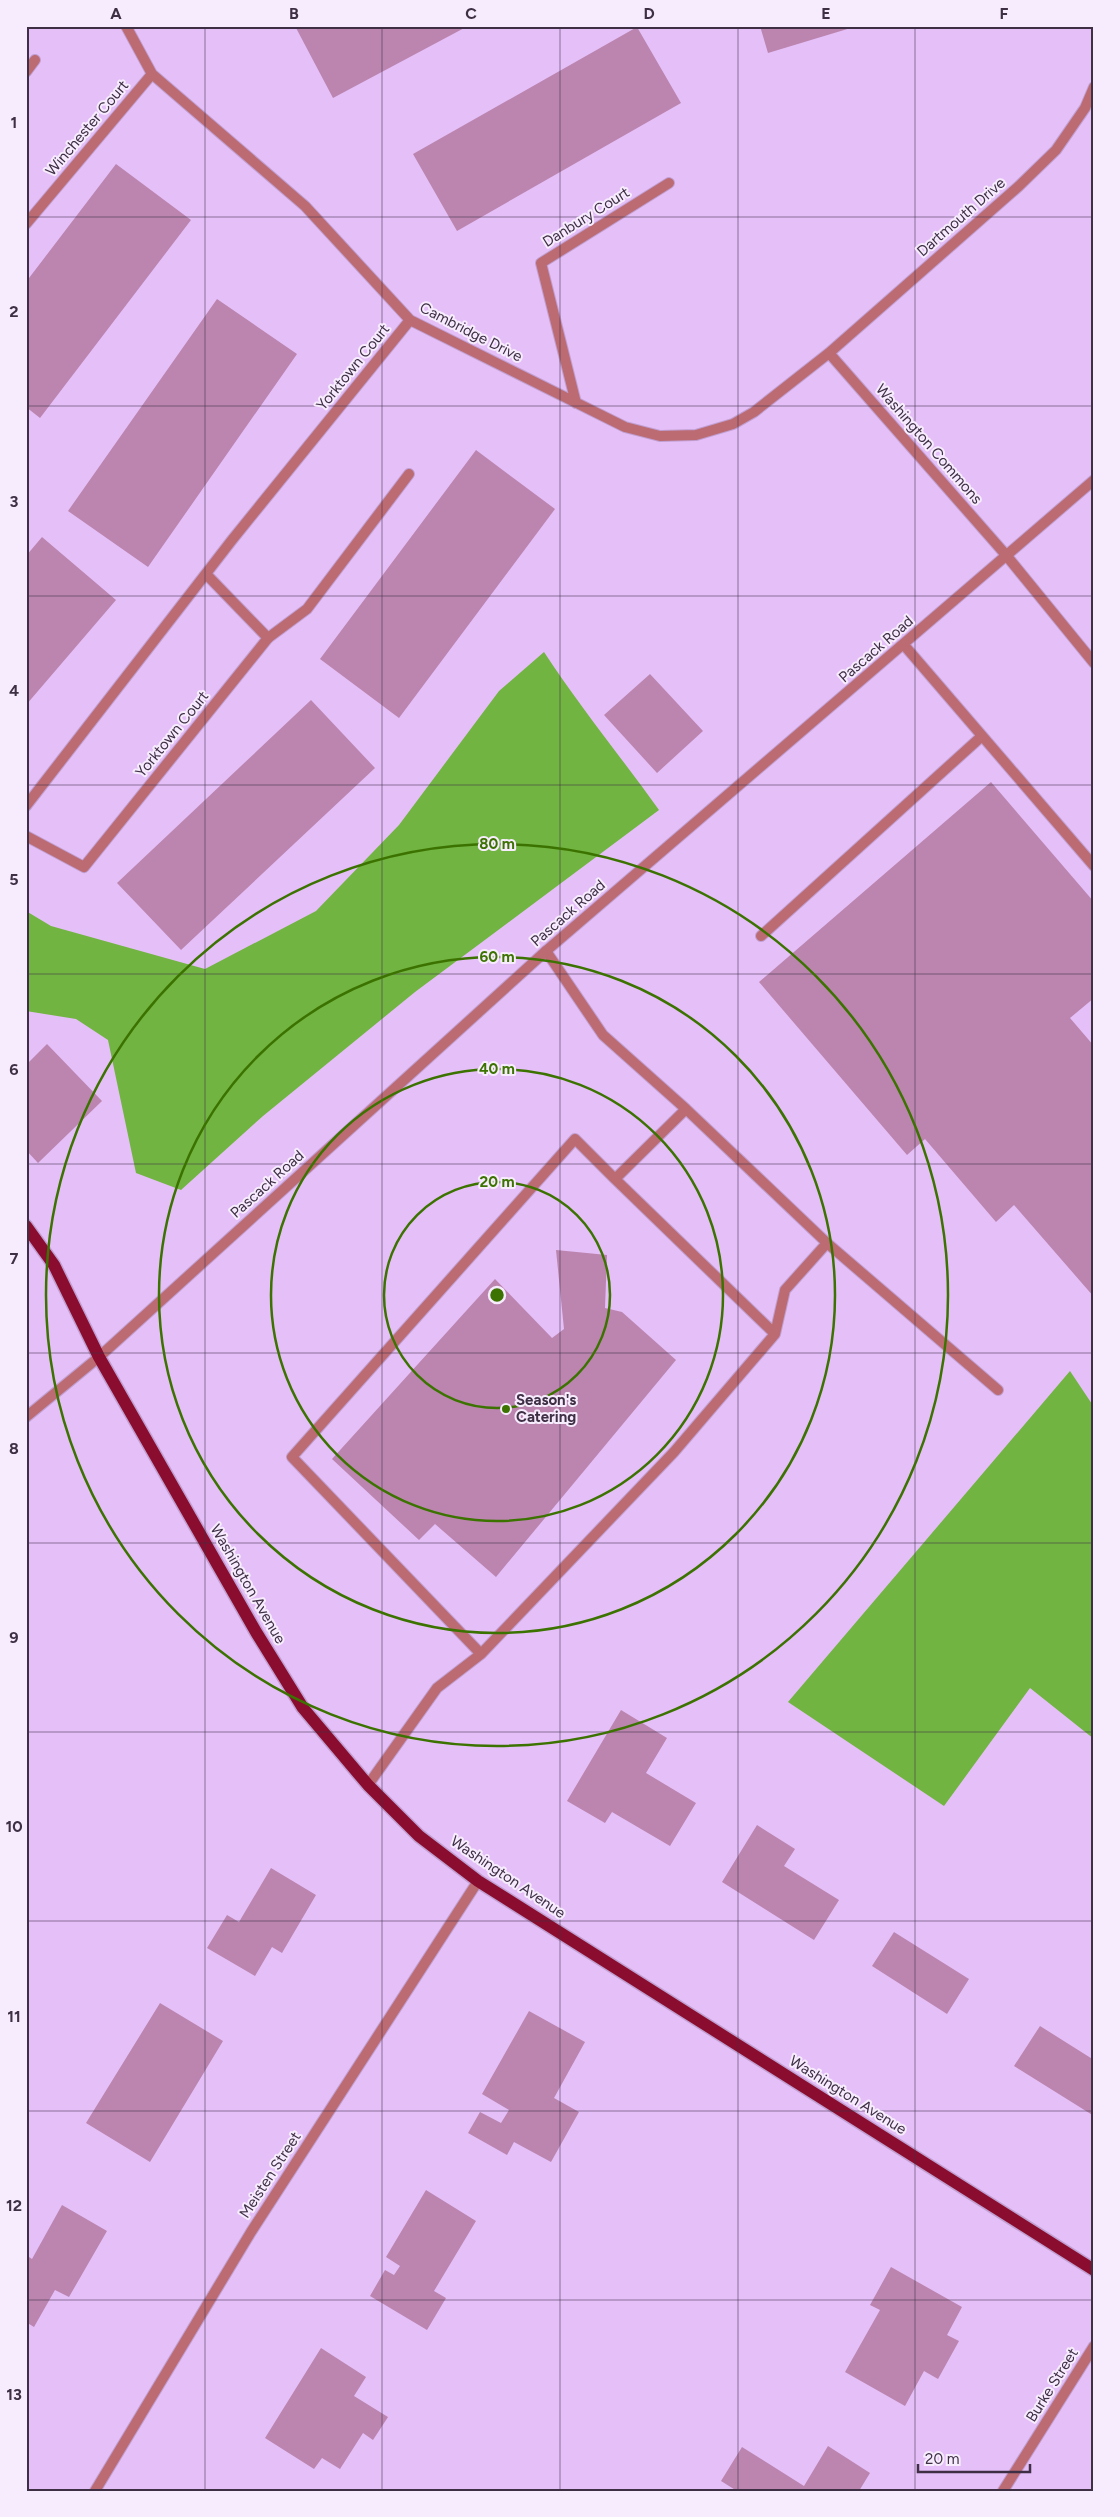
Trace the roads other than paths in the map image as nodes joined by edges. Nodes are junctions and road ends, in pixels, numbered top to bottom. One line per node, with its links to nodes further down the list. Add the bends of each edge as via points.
1 (126, 26): 4 (street, Cambridge Drive)
2 (35, 60): 3 (street)
3 (26, 72)
4 (152, 74): 7 (street, Winchester Court); 8 (street, Cambridge Drive, via 305,206)
5 (1094, 87): 9 (street, Dartmouth Drive, via 1085,108 1056,150 1020,186)
6 (669, 183): 10 (street, Danbury Court, via 541,263)
7 (26, 224)
8 (410, 320): 10 (street, Cambridge Drive); 14 (street, Yorktown Court)
9 (829, 353): 10 (street, Cambridge Drive, via 754,412 733,424 696,435 660,436 625,427); 13 (street, Washington Commons)
10 (576, 403)
11 (409, 474): 15 (street, via 307,610)
12 (1094, 480): 13 (street, Pascack Road)
13 (1006, 556): 16 (street, Pascack Road); 17 (street, Washington Commons)
14 (206, 574): 15 (street); 19 (street, Yorktown Court)
15 (268, 638): 20 (street, Yorktown Court, via 84,867)
16 (904, 645): 18 (street); 23 (street, Pascack Road)
17 (1094, 663)
18 (982, 736): 21 (street); 22 (street)
19 (26, 806)
20 (26, 836)
21 (1094, 866)
22 (761, 936)
23 (546, 951): 24 (street, via 604,1035); 29 (street, Pascack Road)
24 (686, 1108): 25 (street); 27 (street)
25 (615, 1179): 28 (street); 32 (street, via 575,1139 292,1457)
26 (26, 1226): 29 (main road, Washington Avenue, via 54,1265)
27 (827, 1243): 28 (street, via 785,1290); 30 (street)
28 (775, 1334): 32 (street, via 674,1452)
29 (99, 1357): 31 (street, Pascack Road); 33 (main road, Washington Avenue, via 303,1708)
30 (998, 1390)
31 (26, 1417)
32 (481, 1654): 33 (street, via 437,1688)
33 (368, 1785): 34 (main road, Washington Avenue, via 419,1836)
34 (478, 1881): 35 (main road, Washington Avenue); 37 (street, Meisten Street, via 251,2232)
35 (1094, 2270)
36 (1094, 2346): 38 (street, Burke Street)
37 (95, 2491)
38 (1003, 2491)

